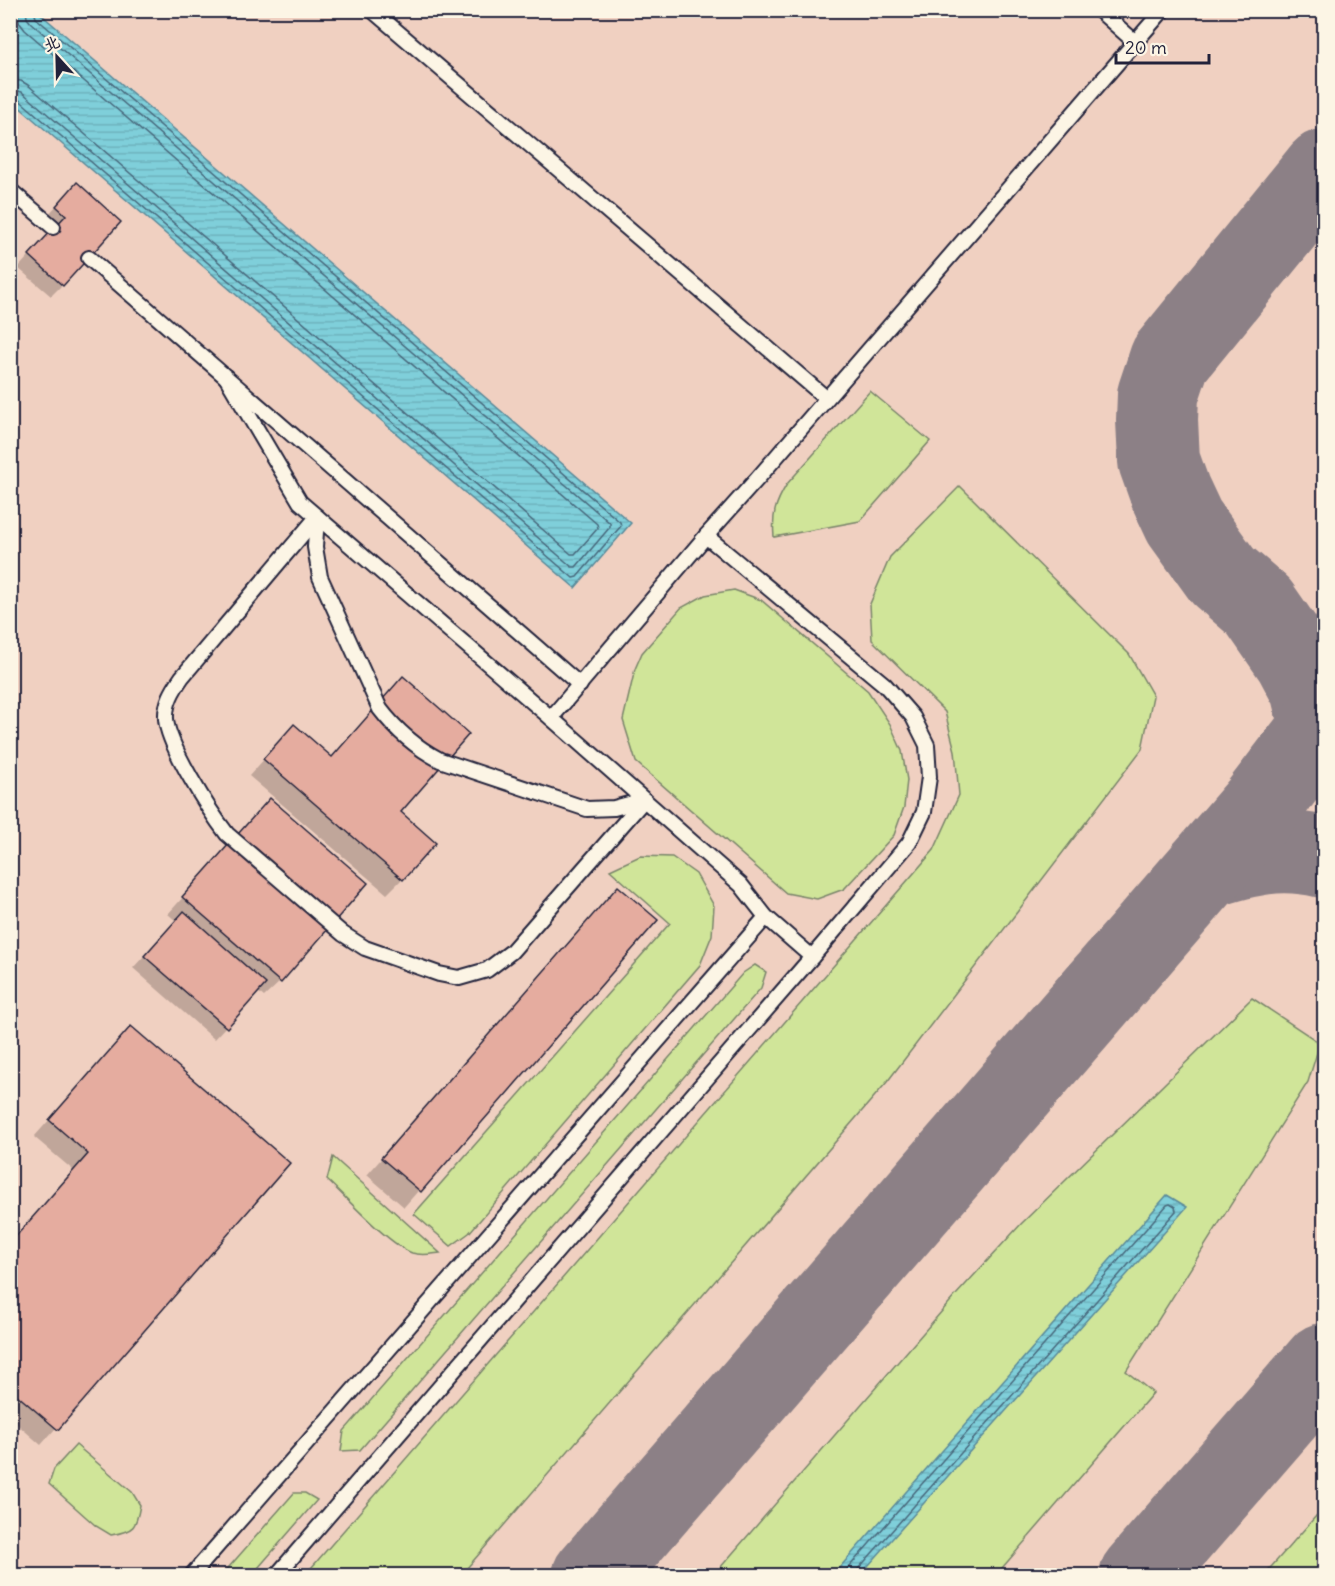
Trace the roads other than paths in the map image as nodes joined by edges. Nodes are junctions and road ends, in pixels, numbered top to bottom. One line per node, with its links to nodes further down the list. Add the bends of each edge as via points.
1 (372, 10): 9 (lane)
2 (1099, 10): 4 (lane)
3 (1163, 10): 4 (lane)
4 (1135, 42): 9 (lane)
5 (10, 190): 6 (lane)
6 (53, 227)
7 (89, 258): 8 (lane)
8 (226, 377): 10 (lane, via 300,502); 12 (lane)
9 (826, 398): 11 (lane)
10 (317, 518): 13 (lane); 14 (lane, via 315,547 320,577 380,709 391,724 440,760 587,809 614,808); 14 (lane, via 169,697 166,718 171,741 227,834 343,934 365,948 459,978 488,970 511,952)
11 (706, 536): 12 (lane); 16 (lane, via 885,685 913,717 927,746 929,777 924,812 909,843)
12 (579, 685): 13 (lane)
13 (551, 718): 14 (lane)
14 (644, 800): 15 (lane, via 741,885)
15 (766, 917): 16 (lane); 17 (lane)
16 (812, 957): 18 (lane)
17 (192, 1575)
18 (276, 1575)

